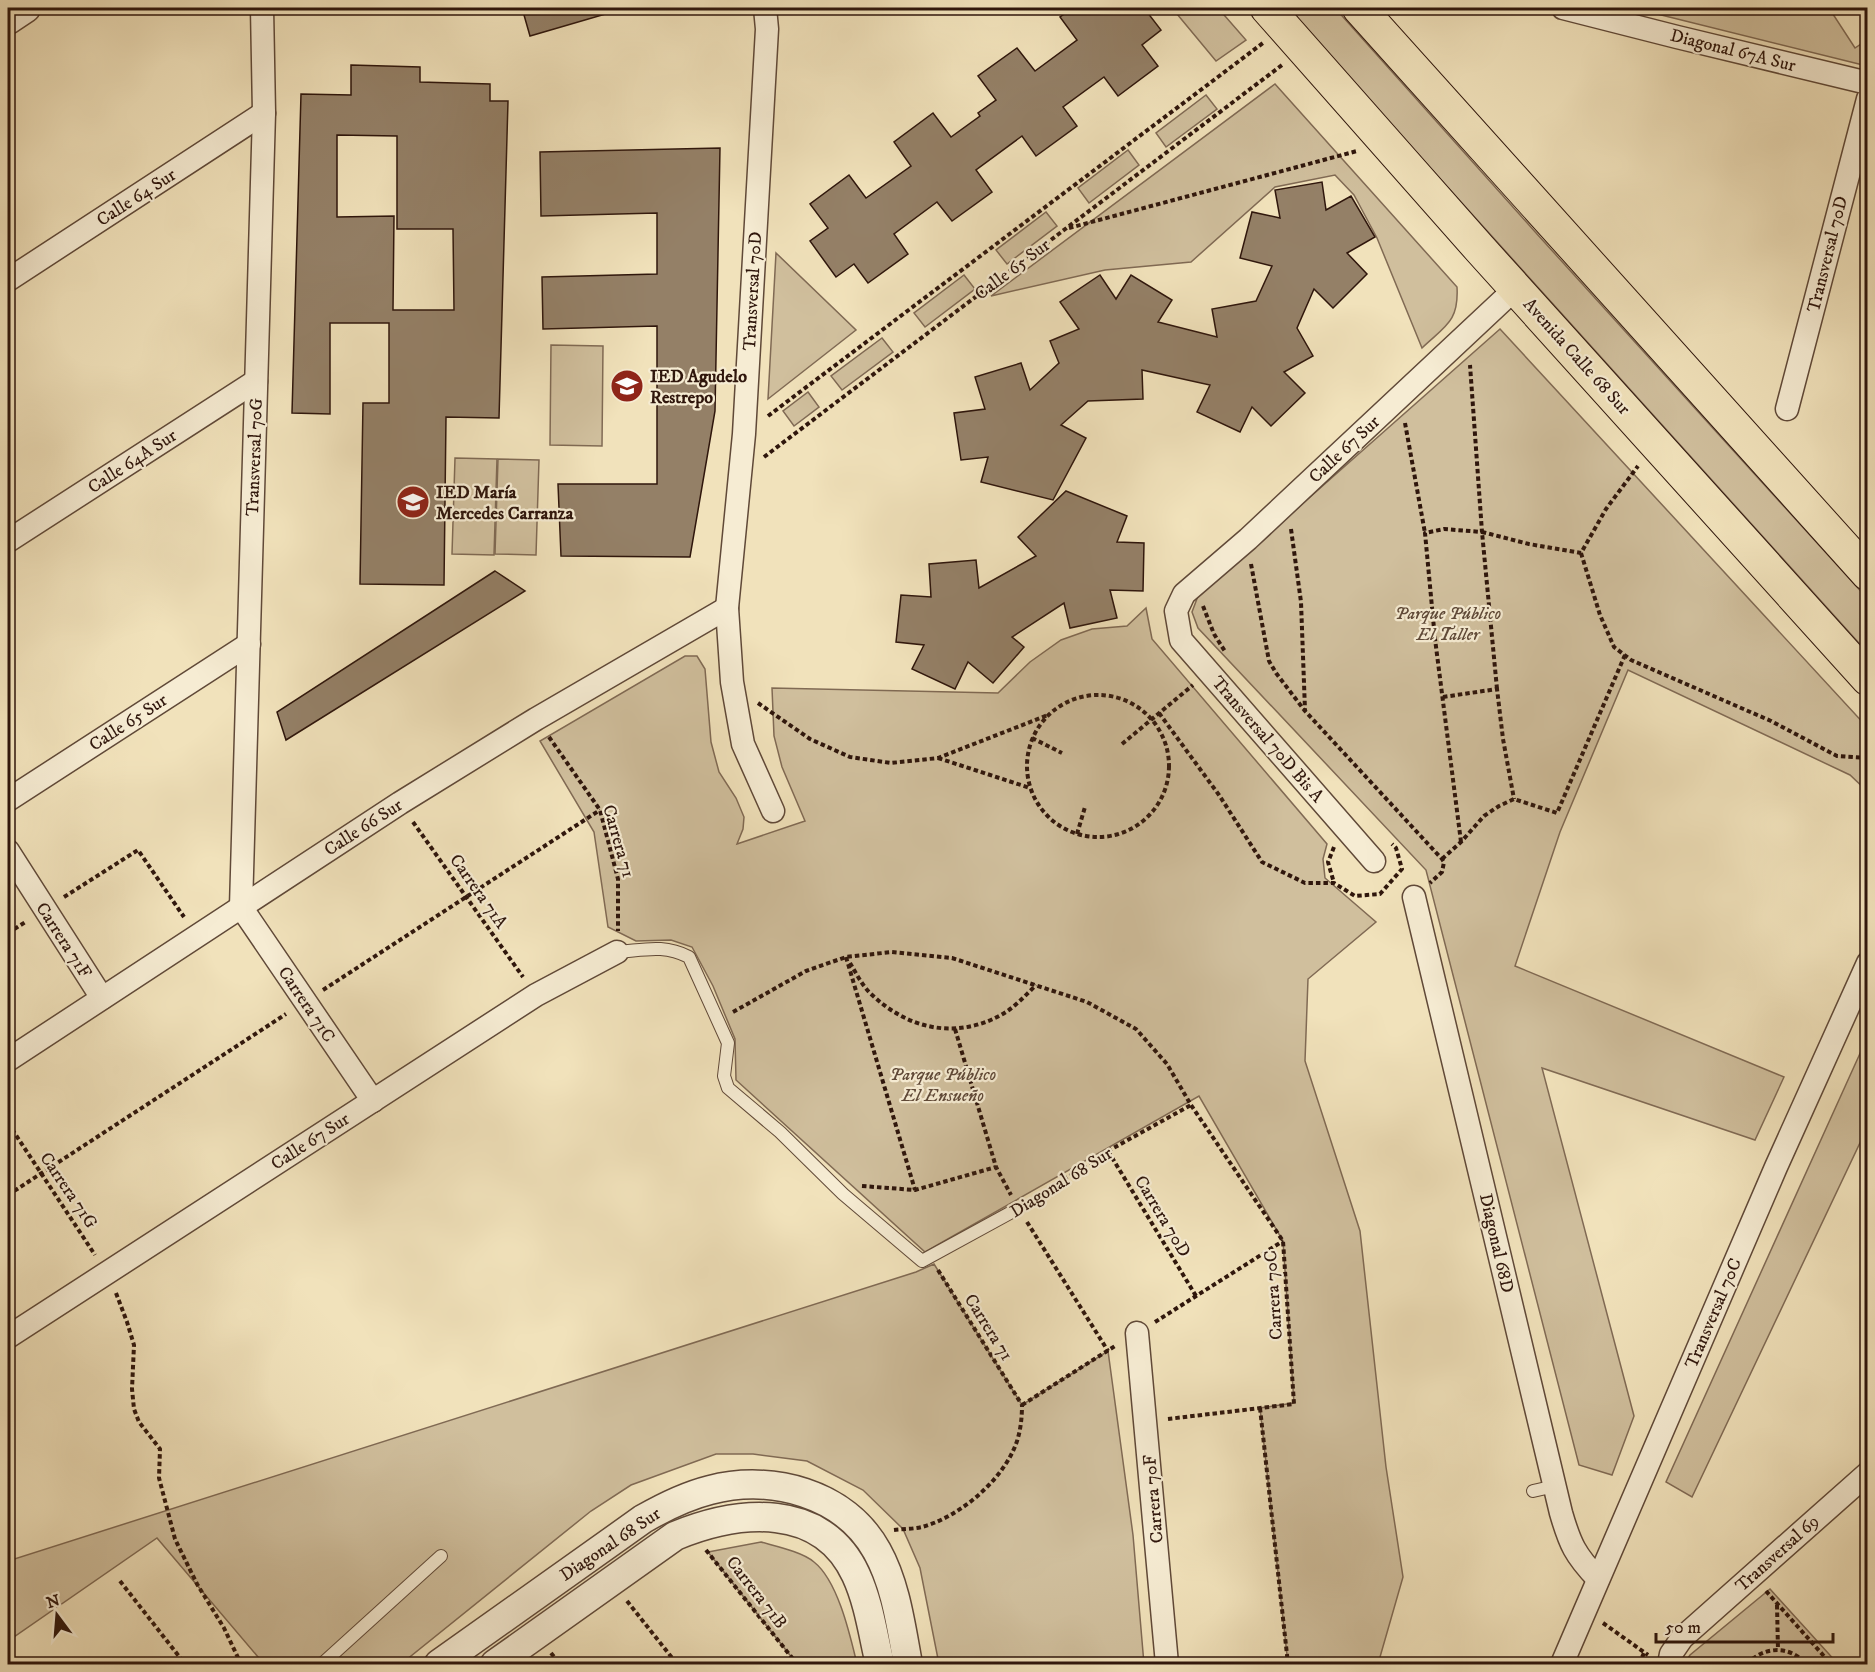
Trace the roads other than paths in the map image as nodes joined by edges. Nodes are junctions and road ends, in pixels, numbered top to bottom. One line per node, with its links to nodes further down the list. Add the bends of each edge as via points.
1 (26, 8): 6 (street)
2 (262, 8): 10 (street, Transversal 70G)
3 (765, 8): 17 (street, Transversal 70D, via 767,29 744,434)
4 (1359, 8): 16 (main road)
5 (1563, 8): 8 (street, Diagonal 67A Sur)
6 (8, 20)
7 (1276, 36): 12 (main road, Avenida Calle 68 Sur)
8 (1868, 83)
9 (1868, 99): 14 (street, Transversal 70D)
10 (264, 113): 11 (street, Calle 64 Sur); 13 (street, Transversal 70G)
11 (8, 280)
12 (1516, 288): 18 (street, Calle 67 Sur, via 1184,594); 20 (main road, Avenida Calle 68 Sur)
13 (256, 381): 15 (street, Calle 64A Sur); 19 (street, Transversal 70G)
14 (1787, 409)
15 (8, 542)
16 (1868, 574)
17 (727, 608): 22 (street, Transversal 70D, via 732,682 743,744); 26 (street, Calle 66 Sur, via 536,719)
18 (1176, 611): 24 (street, Transversal 70D Bis A, via 1181,640)
19 (249, 644): 21 (street, Calle 65 Sur); 26 (street, Transversal 70G)
20 (1868, 678)
21 (8, 800)
22 (773, 811)
23 (8, 851): 29 (street, Carrera 71F)
24 (1374, 861)
25 (1414, 897): 37 (street, Diagonal 68D, via 1544,1489 1581,1562)
26 (241, 907): 29 (street, Calle 66 Sur); 31 (street, Carrera 71C)
27 (617, 952): 31 (street, Calle 67 Sur, via 536,995); 32 (lane, via 661,948 689,957 728,1043 724,1076 728,1088 922,1261)
28 (1868, 963): 37 (street, Transversal 70C)
29 (102, 998): 30 (street, Calle 66 Sur)
30 (8, 1060)
31 (373, 1101): 34 (street, Calle 67 Sur)
32 (1019, 1208)
33 (1137, 1333): 44 (street, Carrera 70F)
34 (8, 1337)
35 (1868, 1473): 38 (street, Transversal 69, via 1682,1638)
36 (441, 1556): 39 (lane)
37 (1598, 1579): 45 (street, Transversal 70C)
38 (1661, 1662)
39 (322, 1665)
40 (439, 1665): 43 (street, Diagonal 68 Sur, via 643,1519 674,1502 711,1490 746,1485 781,1486 814,1495 851,1518 864,1532 888,1573)
41 (495, 1665): 42 (street, Diagonal 68 Sur, via 675,1536 703,1525 774,1517 797,1521 823,1533 838,1547 856,1574 864,1596)
42 (880, 1665)
43 (908, 1665)
44 (1167, 1665)
45 (1562, 1665)

